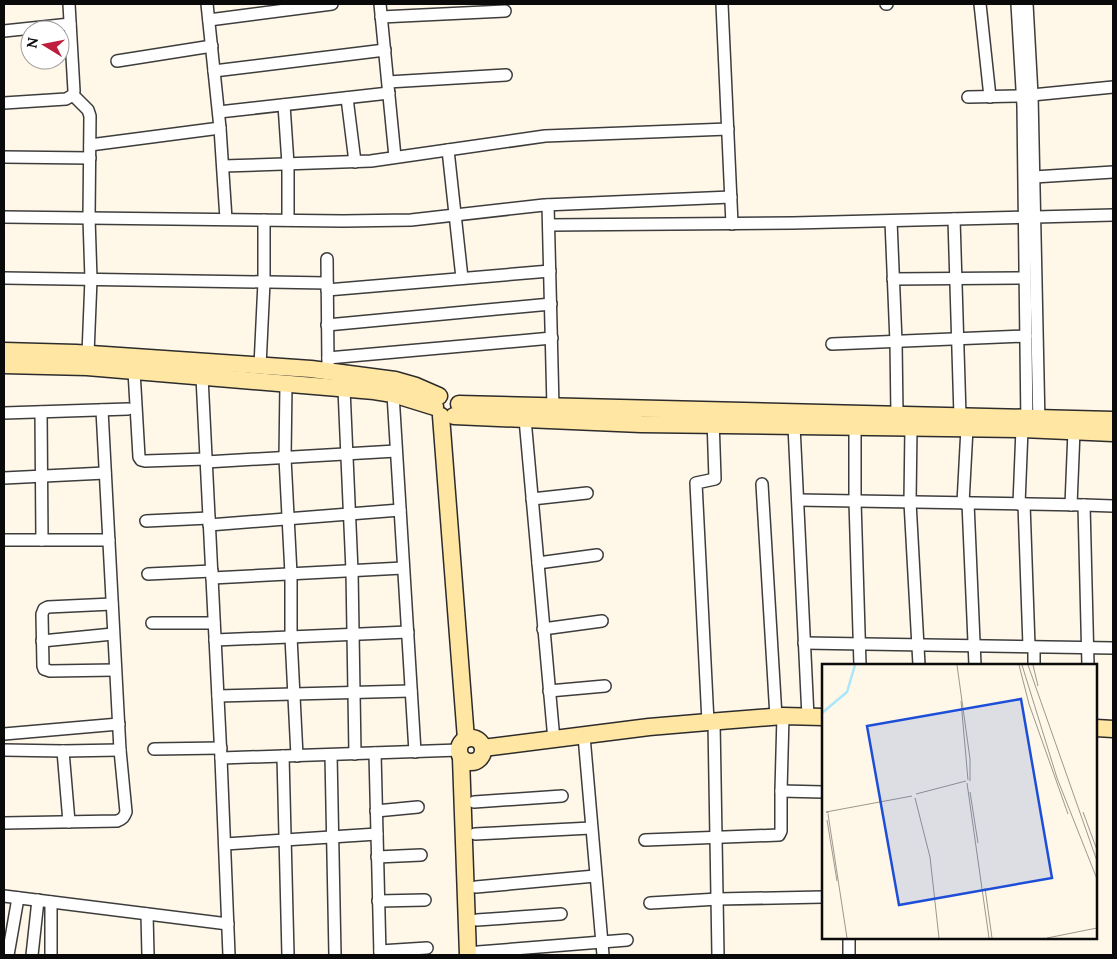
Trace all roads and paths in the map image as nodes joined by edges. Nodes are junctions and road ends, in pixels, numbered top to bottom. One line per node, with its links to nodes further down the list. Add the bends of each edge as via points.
1 (68, 4): 11 (street)
2 (207, 4): 12 (street)
3 (332, 4): 12 (street)
4 (380, 4): 10 (street)
5 (722, 4): 32 (street)
6 (980, 4): 26 (street)
7 (1018, 4): 24 (street)
8 (1027, 4): 24 (street)
9 (505, 11): 10 (street)
10 (381, 17): 17 (street)
11 (70, 20)
12 (209, 20): 16 (street)
13 (70, 24): 23 (street)
14 (20, 29): 15 (street)
15 (4, 31)
16 (212, 46): 18 (street); 19 (street)
17 (384, 50): 19 (street); 22 (street)
18 (117, 61)
19 (214, 71): 30 (street)
20 (506, 75): 22 (street)
21 (1113, 87): 24 (street)
22 (388, 88): 27 (street); 36 (street)
23 (73, 95): 28 (street, via 66,99); 33 (street, via 89,112)
24 (1027, 96): 26 (street); 42 (street); 48 (street)
25 (968, 97): 26 (street)
26 (990, 97)
27 (347, 98): 29 (street); 38 (street)
28 (4, 104)
29 (284, 105): 30 (street); 39 (street)
30 (219, 112): 31 (street)
31 (220, 128): 33 (street); 40 (street)
32 (728, 129): 34 (street, via 545,136); 43 (street)
33 (90, 145): 37 (street)
34 (448, 150): 36 (street); 45 (street)
35 (4, 156): 37 (street)
36 (396, 157): 38 (street)
37 (90, 158): 49 (street)
38 (355, 162): 39 (street)
39 (288, 164): 40 (street); 53 (street)
40 (223, 166): 50 (street)
41 (1113, 172): 42 (street)
42 (1034, 176): 48 (street)
43 (731, 197): 44 (street); 55 (street)
44 (548, 205): 45 (street); 56 (street)
45 (456, 215): 53 (street, via 411,220); 60 (street)
46 (1113, 215): 48 (street)
47 (4, 217): 49 (street)
48 (1030, 217): 51 (street); 62 (street); 95 (street)
49 (89, 218): 50 (street); 63 (street)
50 (226, 219): 52 (street)
51 (954, 219): 54 (street); 61 (street)
52 (264, 220): 53 (street); 65 (street)
53 (288, 220)
54 (891, 221): 55 (street); 64 (street)
55 (732, 224): 56 (street)
56 (549, 225): 58 (street)
57 (327, 259): 66 (street)
58 (550, 271): 60 (street); 67 (street)
59 (4, 278): 63 (street)
60 (462, 278): 66 (street)
61 (956, 278): 62 (street); 64 (street); 71 (street)
62 (1025, 278): 69 (street)
63 (91, 279): 65 (street); 75 (street)
64 (894, 279): 72 (street)
65 (264, 282): 66 (street); 78 (street)
66 (327, 286): 68 (street)
67 (551, 304): 68 (street); 70 (street)
68 (327, 325): 77 (street)
69 (1026, 336): 71 (street); 95 (street)
70 (552, 338): 77 (street); 84 (street)
71 (958, 339): 72 (street); 94 (street)
72 (896, 342): 73 (street); 90 (street)
73 (832, 344)
74 (4, 352): 75 (street)
75 (88, 354): 78 (street)
76 (4, 365): 79 (street)
77 (328, 365): 78 (street); 86 (street, via 416,386)
78 (260, 366)
79 (134, 371): 80 (street); 104 (street, via 139,458 145,461)
80 (202, 377): 81 (street); 104 (street)
81 (286, 384): 82 (street); 103 (street)
82 (344, 389): 83 (street); 102 (street)
83 (392, 394): 86 (street); 101 (street)
84 (554, 406): 86 (street); 91 (street)
85 (128, 409): 87 (street)
86 (446, 409): 92 (street); 174 (street)
87 (102, 410): 88 (street); 105 (street)
88 (41, 412): 89 (street); 106 (street)
89 (4, 413)
90 (896, 415): 91 (street); 94 (street)
91 (713, 418): 92 (street, via 641,424); 96 (street); 166 (street, via 715,479 696,484)
92 (525, 419): 110 (street)
93 (1113, 420): 95 (street)
94 (963, 422): 95 (street); 98 (street); 114 (street)
95 (1031, 424): 99 (street); 115 (street)
96 (794, 426): 97 (street); 111 (street)
97 (855, 427): 98 (street); 112 (street)
98 (911, 428): 113 (street)
99 (1074, 431): 100 (street); 116 (street)
100 (1113, 433)
101 (396, 451): 102 (street); 119 (street)
102 (347, 454): 103 (street); 120 (street)
103 (285, 458): 104 (street); 121 (street)
104 (206, 460): 123 (street)
105 (105, 473): 106 (street); 126 (street)
106 (42, 476): 107 (street); 125 (street)
107 (4, 478)
108 (762, 484): 164 (street)
109 (587, 493): 110 (street)
110 (532, 500): 128 (street)
111 (798, 500): 112 (street); 145 (street)
112 (855, 501): 113 (street); 146 (street)
113 (910, 502): 114 (street); 147 (street)
114 (965, 503): 115 (street); 148 (street)
115 (1022, 504): 116 (street); 149 (street)
116 (1071, 505): 117 (street)
117 (1084, 505): 118 (street); 150 (street)
118 (1113, 506)
119 (400, 510): 120 (street); 129 (street)
120 (350, 514): 121 (street); 130 (street)
121 (289, 518): 123 (street); 133 (street)
122 (146, 521): 123 (street)
123 (209, 521): 132 (street)
124 (4, 540): 125 (street)
125 (42, 540): 126 (street)
126 (108, 540): 134 (street)
127 (597, 555): 128 (street)
128 (538, 563): 138 (street)
129 (403, 568): 130 (street); 139 (street)
130 (352, 571): 133 (street); 141 (street)
131 (148, 574): 132 (street)
132 (212, 574): 133 (street); 137 (street)
133 (291, 574): 142 (street)
134 (112, 604): 140 (street); 144 (street, via 44,609)
135 (602, 621): 138 (street)
136 (152, 623): 137 (street)
137 (214, 623): 143 (street)
138 (543, 629): 160 (street)
139 (408, 632): 141 (street); 159 (street)
140 (114, 634): 144 (street); 157 (street)
141 (353, 635): 142 (street); 161 (street)
142 (291, 637): 143 (street); 162 (street)
143 (215, 640): 163 (street)
144 (42, 641): 157 (street, via 46,670)
145 (804, 642): 146 (street); 165 (street)
146 (860, 644): 147 (street); 152 (street)
147 (918, 645): 148 (street); 153 (street)
148 (974, 646): 149 (street); 154 (street)
149 (1031, 646): 150 (street); 155 (street)
150 (1087, 647): 151 (street); 156 (street)
151 (1113, 648)
152 (860, 664)
153 (919, 664)
154 (975, 664)
155 (1034, 664)
156 (1088, 664)
157 (115, 670): 167 (street)
158 (605, 686): 160 (street)
159 (411, 691): 161 (street); 178 (street)
160 (549, 691): 172 (street)
161 (355, 692): 162 (street); 182 (street)
162 (293, 694): 163 (street); 184 (street)
163 (218, 696): 179 (street)
164 (780, 717): 165 (street); 166 (street); 185 (street)
165 (816, 717)
166 (711, 722): 171 (street); 198 (street)
167 (118, 724): 170 (street); 176 (street)
168 (1097, 728): 169 (street)
169 (1113, 729)
170 (4, 734)
171 (584, 736): 172 (street); 194 (street)
172 (554, 740): 174 (street)
173 (154, 749): 179 (street)
174 (469, 749): 178 (street); 188 (street); 224 (street)
175 (4, 750): 177 (street)
176 (120, 750): 177 (street); 192 (street, via 125,816 117,821)
177 (63, 751): 192 (street)
178 (415, 752): 180 (street)
179 (221, 753): 183 (street); 201 (street)
180 (375, 753): 182 (street); 190 (street)
181 (332, 754): 182 (street); 184 (street); 197 (street)
182 (355, 754)
183 (283, 756): 184 (street); 199 (street)
184 (297, 756)
185 (781, 791): 186 (street); 198 (street, via 779,835)
186 (822, 792)
187 (562, 796): 188 (street)
188 (474, 802): 196 (street)
189 (418, 807): 190 (street)
190 (376, 811): 195 (street)
191 (4, 818): 193 (street)
192 (69, 822): 193 (street)
193 (4, 823)
194 (591, 828): 196 (street); 204 (street)
195 (377, 834): 197 (street); 203 (street)
196 (475, 834): 205 (street)
197 (333, 837): 199 (street); 231 (street)
198 (716, 838): 200 (street); 209 (street)
199 (285, 840): 201 (street); 230 (street)
200 (645, 840)
201 (225, 844): 218 (street)
202 (421, 855): 203 (street)
203 (377, 857): 213 (street)
204 (595, 876): 205 (street); 221 (street)
205 (476, 887): 217 (street)
206 (4, 896): 208 (street)
207 (822, 897): 209 (street)
208 (18, 898): 210 (street); 225 (street)
209 (718, 899): 214 (street); 233 (street)
210 (38, 900): 212 (street); 226 (street)
211 (426, 900): 213 (street)
212 (51, 902): 215 (street); 227 (street)
213 (378, 902): 223 (street)
214 (650, 902)
215 (147, 914): 218 (street); 228 (street)
216 (561, 914): 217 (street)
217 (477, 920): 224 (street)
218 (228, 924): 229 (street)
219 (849, 939): 234 (street)
220 (627, 940): 221 (street)
221 (601, 942): 224 (street); 232 (street)
222 (427, 948): 223 (street)
223 (380, 953)
224 (474, 954)
225 (8, 955)
226 (32, 955)
227 (52, 955)
228 (148, 955)
229 (229, 955)
230 (288, 955)
231 (335, 955)
232 (603, 955)
233 (718, 955)
234 (849, 955)

